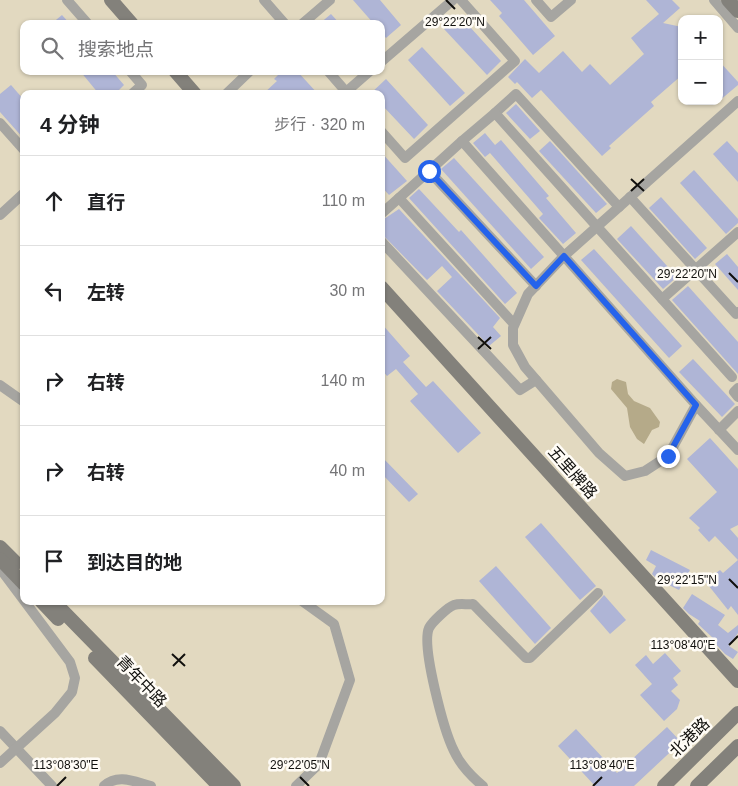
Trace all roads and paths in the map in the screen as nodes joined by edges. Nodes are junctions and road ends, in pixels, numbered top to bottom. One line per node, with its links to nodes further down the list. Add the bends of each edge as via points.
1 (67, 0): 13 (street)
2 (110, 0): 14 (main road)
3 (122, 0): 15 (main road)
4 (264, 0): 16 (street)
5 (330, 0): 17 (street)
6 (453, 0): 19 (street)
7 (461, 0): 35 (street, via 515,61 405,158)
8 (536, 0): 9 (street, via 551,17)
9 (571, 0)
10 (714, 0): 18 (street)
11 (728, 0): 12 (main road)
12 (738, 11)
13 (84, 20)
14 (128, 20)
15 (140, 20)
16 (282, 20)
17 (307, 20)
18 (738, 28)
19 (385, 59)
20 (134, 75): 26 (street, via 142,84)
21 (179, 75): 27 (main road)
22 (190, 75): 28 (main road)
23 (246, 75): 29 (street)
24 (331, 75): 30 (street)
25 (366, 75): 31 (street)
26 (136, 90)
27 (192, 90)
28 (203, 90)
29 (230, 90)
30 (344, 90)
31 (350, 90)
32 (738, 101): 40 (street)
33 (495, 113): 36 (street); 42 (street, via 516,94); 45 (street)
34 (0, 123): 37 (street)
35 (385, 136)
36 (462, 141): 38 (street); 48 (street)
37 (20, 146)
38 (429, 171): 41 (street); 50 (street)
39 (20, 197): 44 (street)
40 (630, 197): 42 (street); 49 (street)
41 (399, 198): 43 (street); 55 (street)
42 (620, 206): 45 (street)
43 (385, 210)
44 (0, 215)
45 (596, 227): 48 (street); 52 (street)
46 (738, 232): 49 (street)
47 (385, 245): 57 (street, via 520,390)
48 (564, 256): 50 (street); 62 (street)
49 (696, 269): 52 (street); 54 (street, via 736,314)
50 (536, 286): 55 (street, via 528,294)
51 (385, 291): 76 (main road, 五里牌路)
52 (662, 299): 56 (street)
53 (385, 303): 77 (main road, 五里牌路)
54 (738, 312)
55 (514, 324): 57 (street, via 514,345)
56 (732, 378)
57 (536, 380): 62 (street, via 599,452 625,476 645,471 668,456)
58 (0, 385): 61 (street)
59 (738, 388): 60 (street, via 734,392)
60 (738, 397)
61 (20, 399)
62 (696, 405): 64 (street)
63 (738, 411): 64 (street)
64 (719, 430): 65 (street)
65 (738, 450)
66 (0, 547): 68 (main road)
67 (2, 561): 69 (main road); 71 (street, via 2,571)
68 (20, 567)
69 (20, 580)
70 (598, 593): 88 (street, via 530,658 526,658 473,604 453,605 429,628 427,650 443,724 454,752)
71 (20, 595)
72 (27, 605): 81 (street, via 70,662 75,678 72,692 55,712)
73 (45, 605): 85 (main road, 青年中路)
74 (57, 605): 86 (main road)
75 (308, 605): 87 (street, via 334,624 350,680 319,764)
76 (738, 681)
77 (738, 692)
78 (738, 714): 89 (main road, 北港路)
79 (0, 731): 82 (street)
80 (738, 746): 90 (main road)
81 (0, 763)
82 (52, 786)
83 (104, 786): 84 (street, via 124,778)
84 (151, 786)
85 (219, 786)
86 (234, 786)
87 (296, 786)
88 (483, 786)
89 (664, 786)
90 (697, 786)

